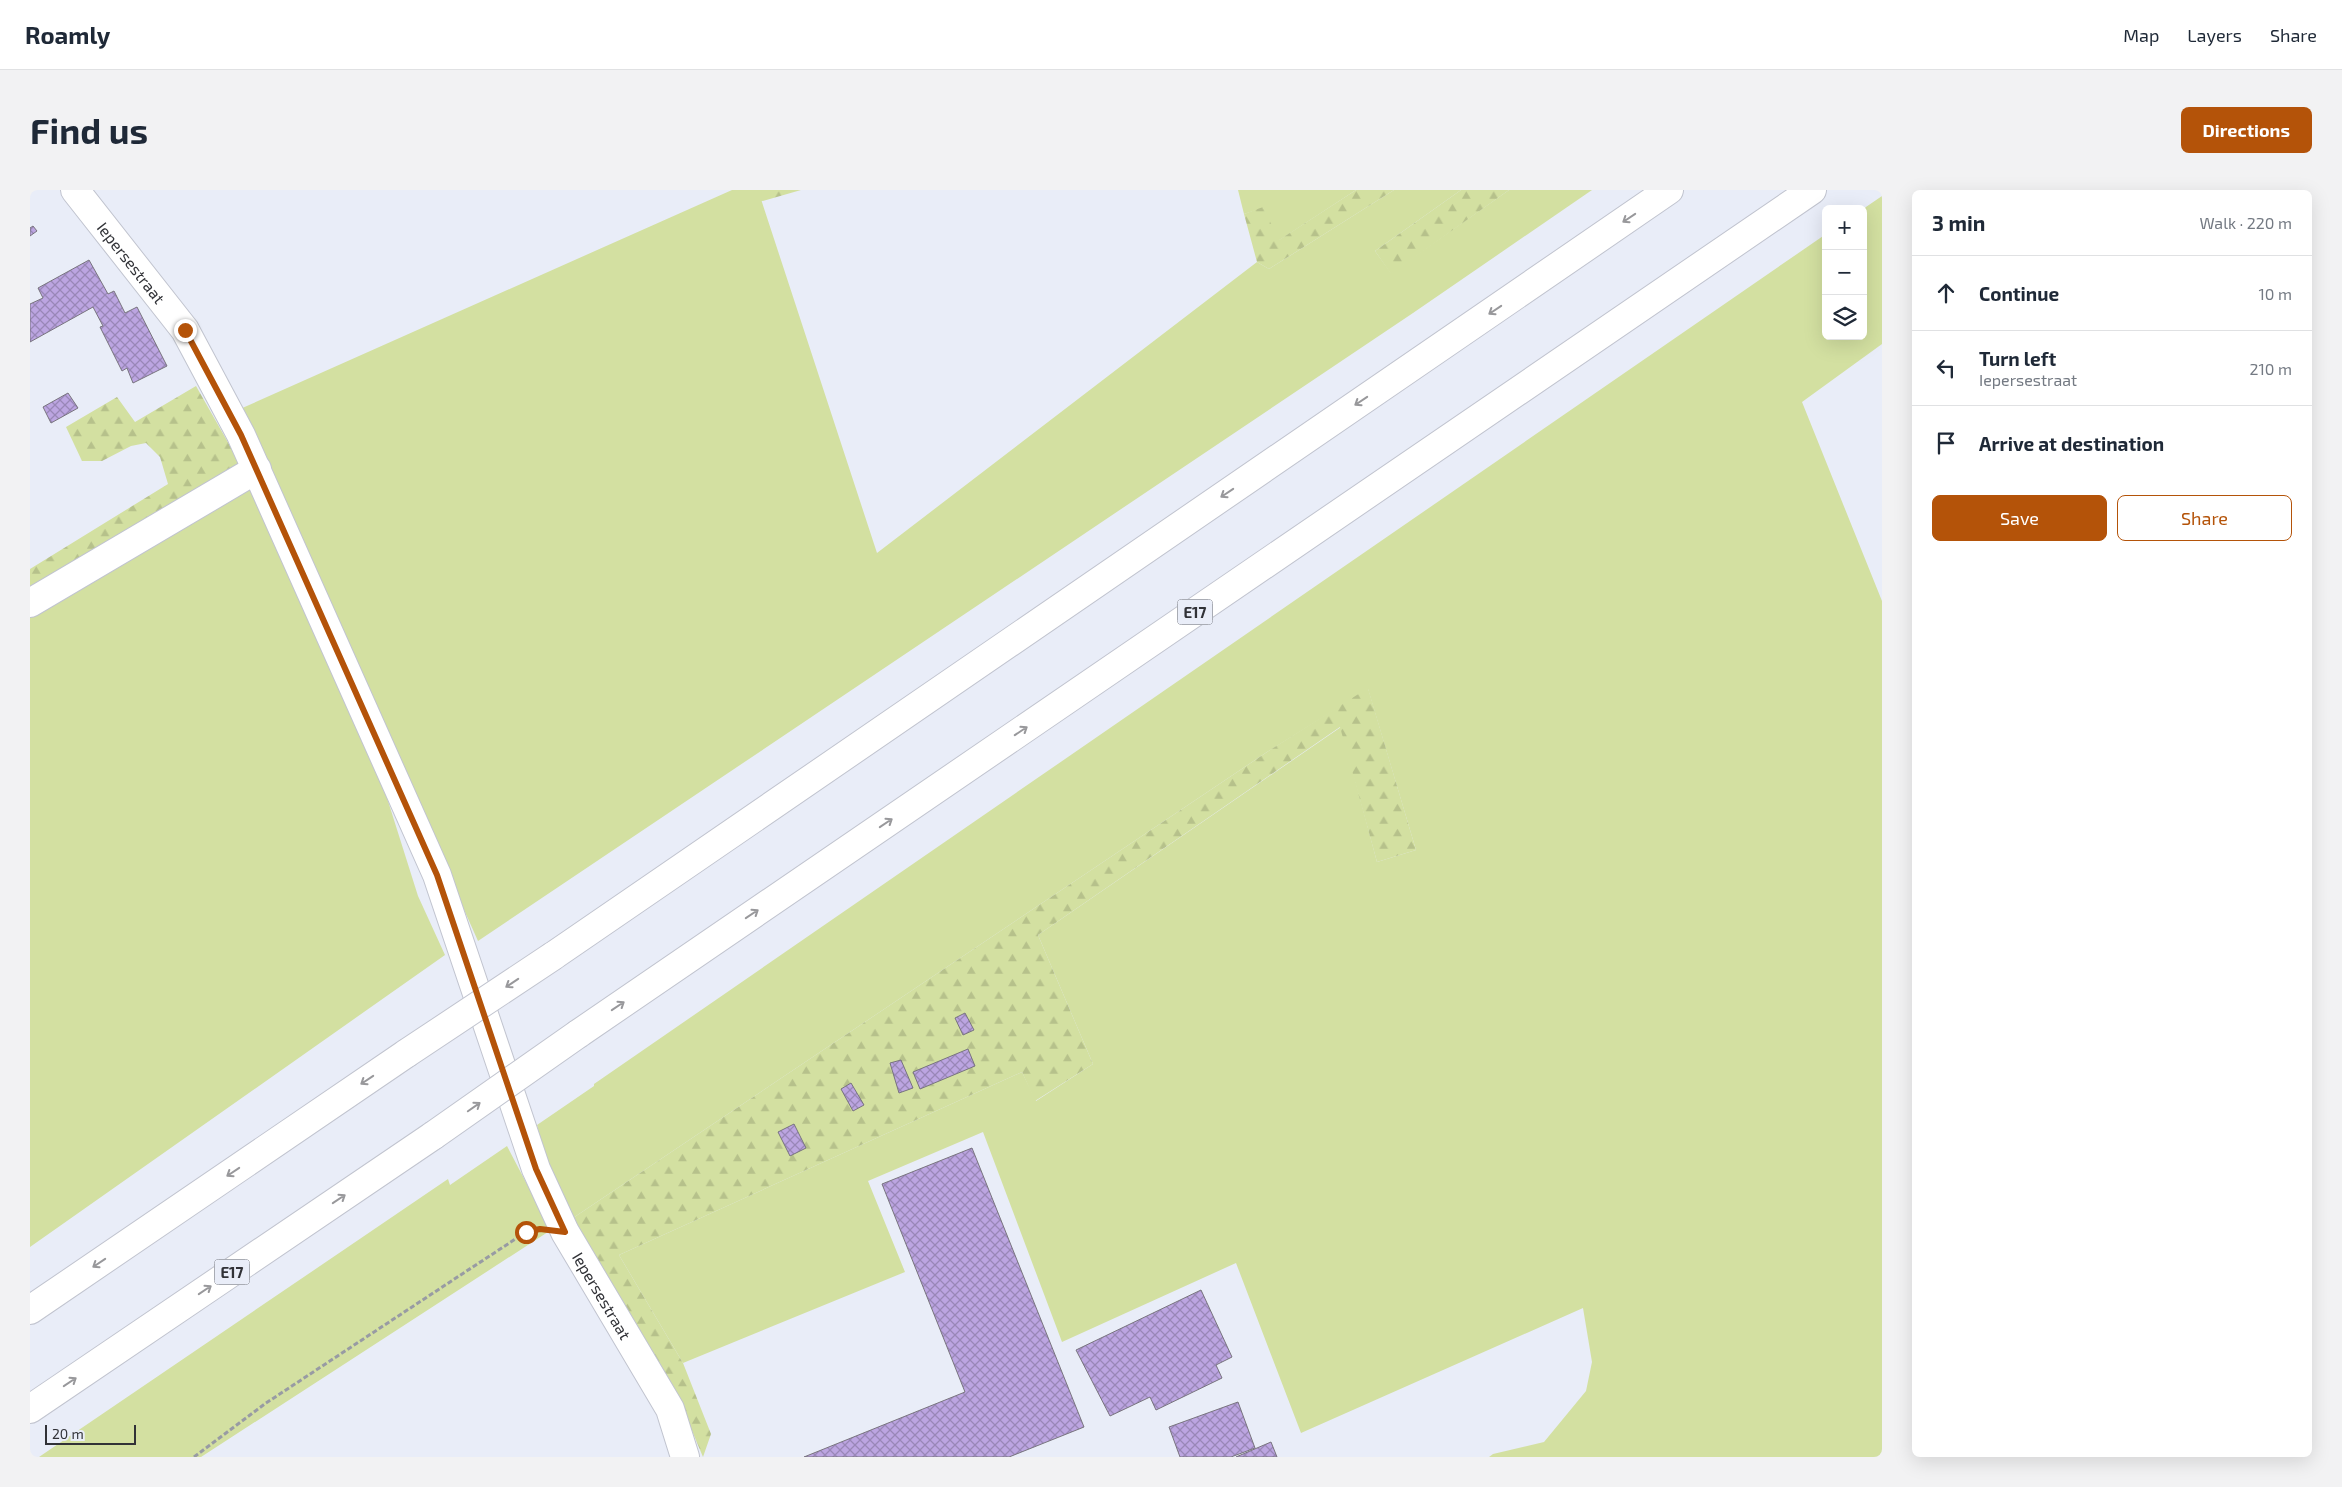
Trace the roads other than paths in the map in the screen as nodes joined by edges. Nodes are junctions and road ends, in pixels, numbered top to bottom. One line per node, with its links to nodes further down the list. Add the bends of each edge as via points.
1 (75, 190): 4 (main road, Iepersestraat, via 185,330)
2 (1669, 190): 6 (main road, one-way to 6, bridge, via 553,956)
3 (1812, 190): 7 (main road, E17, one-way to 3, bridge)
4 (257, 469): 5 (main road); 8 (main road, Iepersestraat, via 437,875 536,1169 565,1232 670,1409)
5 (30, 603)
6 (30, 1310)
7 (30, 1409)
8 (685, 1457)

